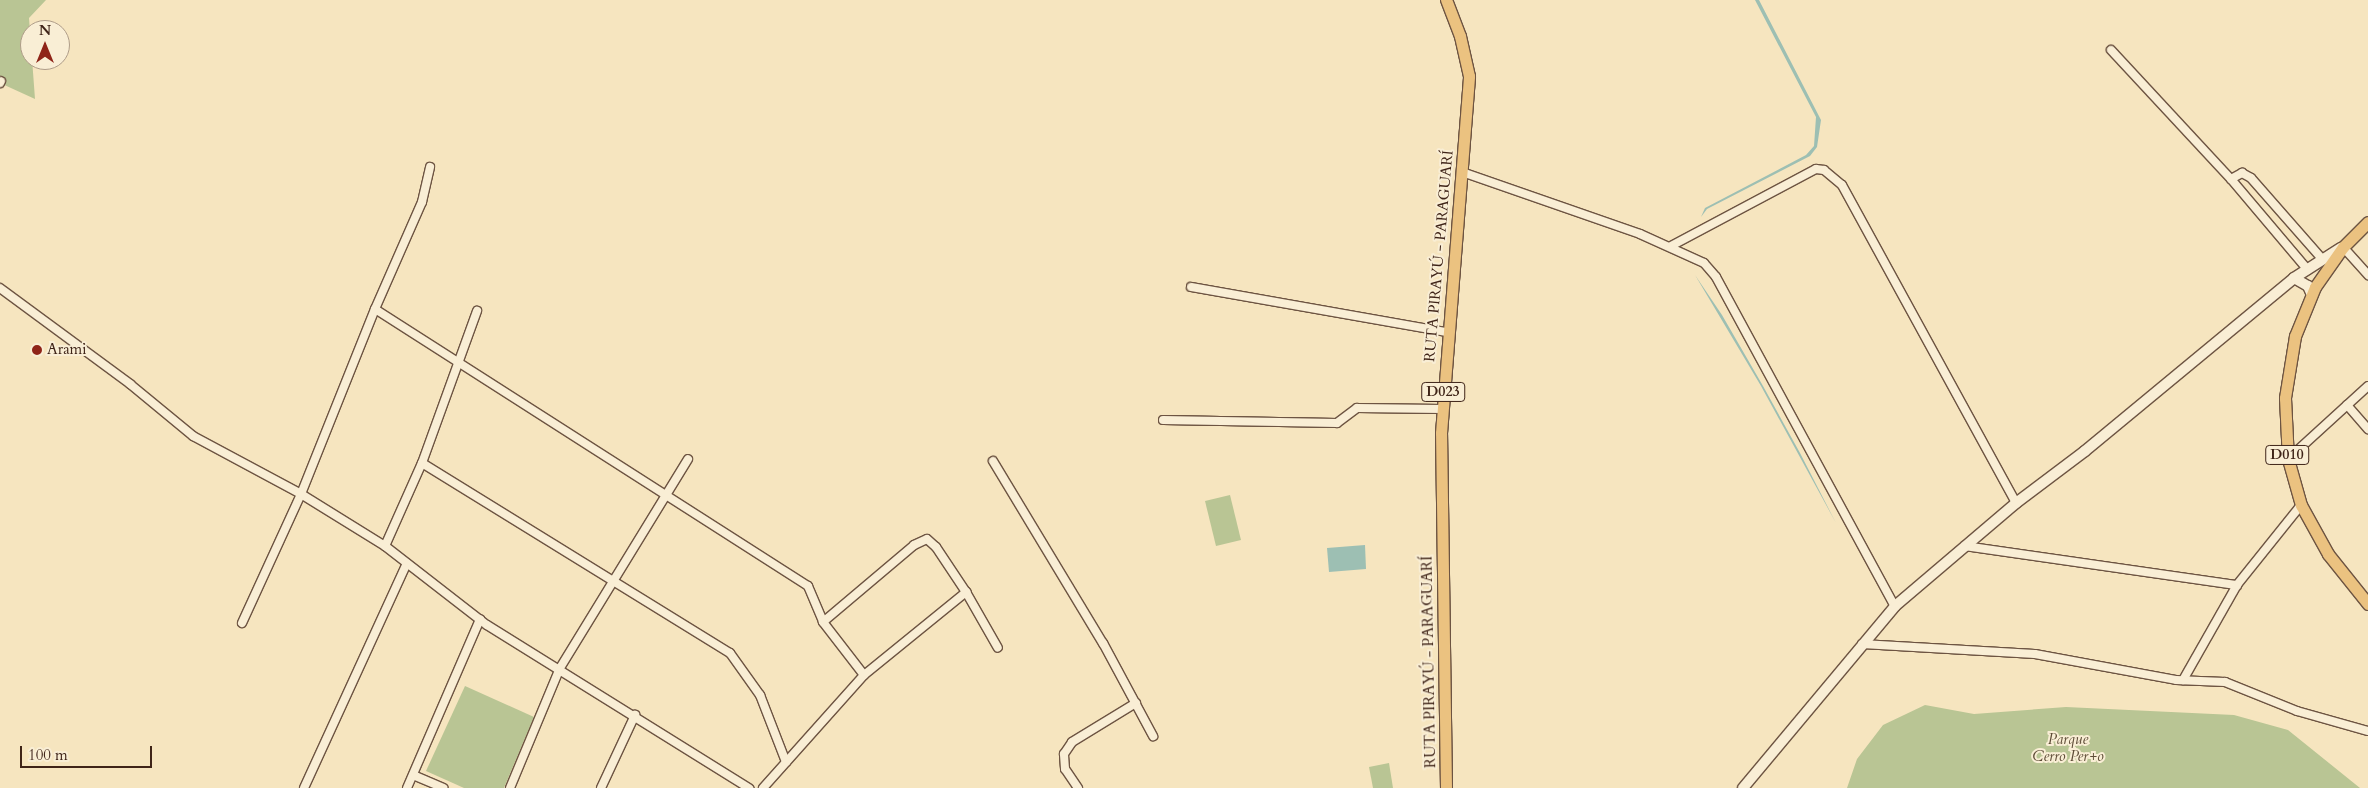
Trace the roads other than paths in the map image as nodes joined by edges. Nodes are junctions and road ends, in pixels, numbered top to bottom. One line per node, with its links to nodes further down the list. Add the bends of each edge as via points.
1 (1446, 0): 4 (main road, RUTA PIRAYÚ - PARAGUARÍ / D023, via 1460,36 1469,76)
2 (2111, 50): 5 (street)
3 (430, 168): 16 (street, via 422,202)
4 (1462, 172): 7 (street); 18 (main road, RUTA PIRAYÚ - PARAGUARÍ / D023)
5 (2231, 179): 9 (street, via 2242,173 2251,178); 10 (street)
6 (2368, 222): 8 (main road, D010)
7 (1671, 246): 31 (street, via 1816,169 1824,170 1842,185); 40 (street, via 1704,263 1716,277)
8 (2343, 247): 9 (main road); 11 (street); 15 (main road, D010)
9 (2323, 260): 10 (main road)
10 (2308, 270): 12 (main road)
11 (2368, 275)
12 (2294, 278): 15 (main road, via 2308,286); 31 (main road, via 2085,451)
13 (1191, 287): 18 (street)
14 (0, 288): 29 (street, via 130,384 192,436)
15 (2312, 295): 25 (main road, D010, via 2295,336 2288,367 2285,398)
16 (375, 308): 19 (street); 29 (street)
17 (478, 311): 19 (street)
18 (1447, 332): 22 (main road, RUTA PIRAYÚ - PARAGUARÍ / D023)
19 (459, 363): 28 (street); 30 (street)
20 (2368, 386): 21 (street)
21 (2347, 405): 24 (street); 25 (street)
22 (1442, 409): 23 (street, via 1357,408 1337,422); 63 (main road, RUTA PIRAYÚ - PARAGUARÍ / D023, via 1440,520)
23 (1163, 420)
24 (2368, 429)
25 (2288, 459): 32 (main road, D010)
26 (688, 460): 30 (street)
27 (992, 461): 49 (street)
28 (422, 463): 33 (street); 36 (street)
29 (302, 494): 33 (street); 43 (street)
30 (666, 497): 36 (street); 42 (street, via 808,586)
31 (2016, 503): 34 (main road)
32 (2301, 505): 37 (street); 39 (main road, D010, via 2328,554)
33 (385, 546): 35 (street)
34 (1965, 546): 37 (street); 40 (main road)
35 (407, 563): 41 (street); 56 (street)
36 (615, 582): 46 (street); 53 (street, via 730,653 760,695)
37 (2237, 585): 48 (street)
38 (966, 592): 42 (street, via 936,547 927,539 914,545); 45 (street); 47 (street)
39 (2368, 604)
40 (1895, 606): 44 (main road)
41 (480, 620): 46 (street); 54 (street)
42 (822, 622): 47 (street)
43 (242, 623)
44 (1862, 644): 48 (street, via 2035,654); 64 (main road)
45 (998, 648)
46 (560, 668): 50 (street); 59 (street)
47 (864, 674): 53 (street)
48 (2183, 680): 51 (street, via 2225,682 2297,712)
49 (1136, 703): 52 (street); 62 (street, via 1072,742 1064,754 1065,769)
50 (635, 715): 60 (street); 61 (street)
51 (2368, 731)
52 (1154, 736)
53 (786, 762): 55 (street)
54 (413, 775): 57 (street); 58 (street)
55 (767, 786)
56 (304, 788)
57 (407, 788)
58 (443, 788)
59 (510, 788)
60 (601, 788)
61 (749, 788)
62 (1078, 788)
63 (1446, 788)
64 (1744, 788)

